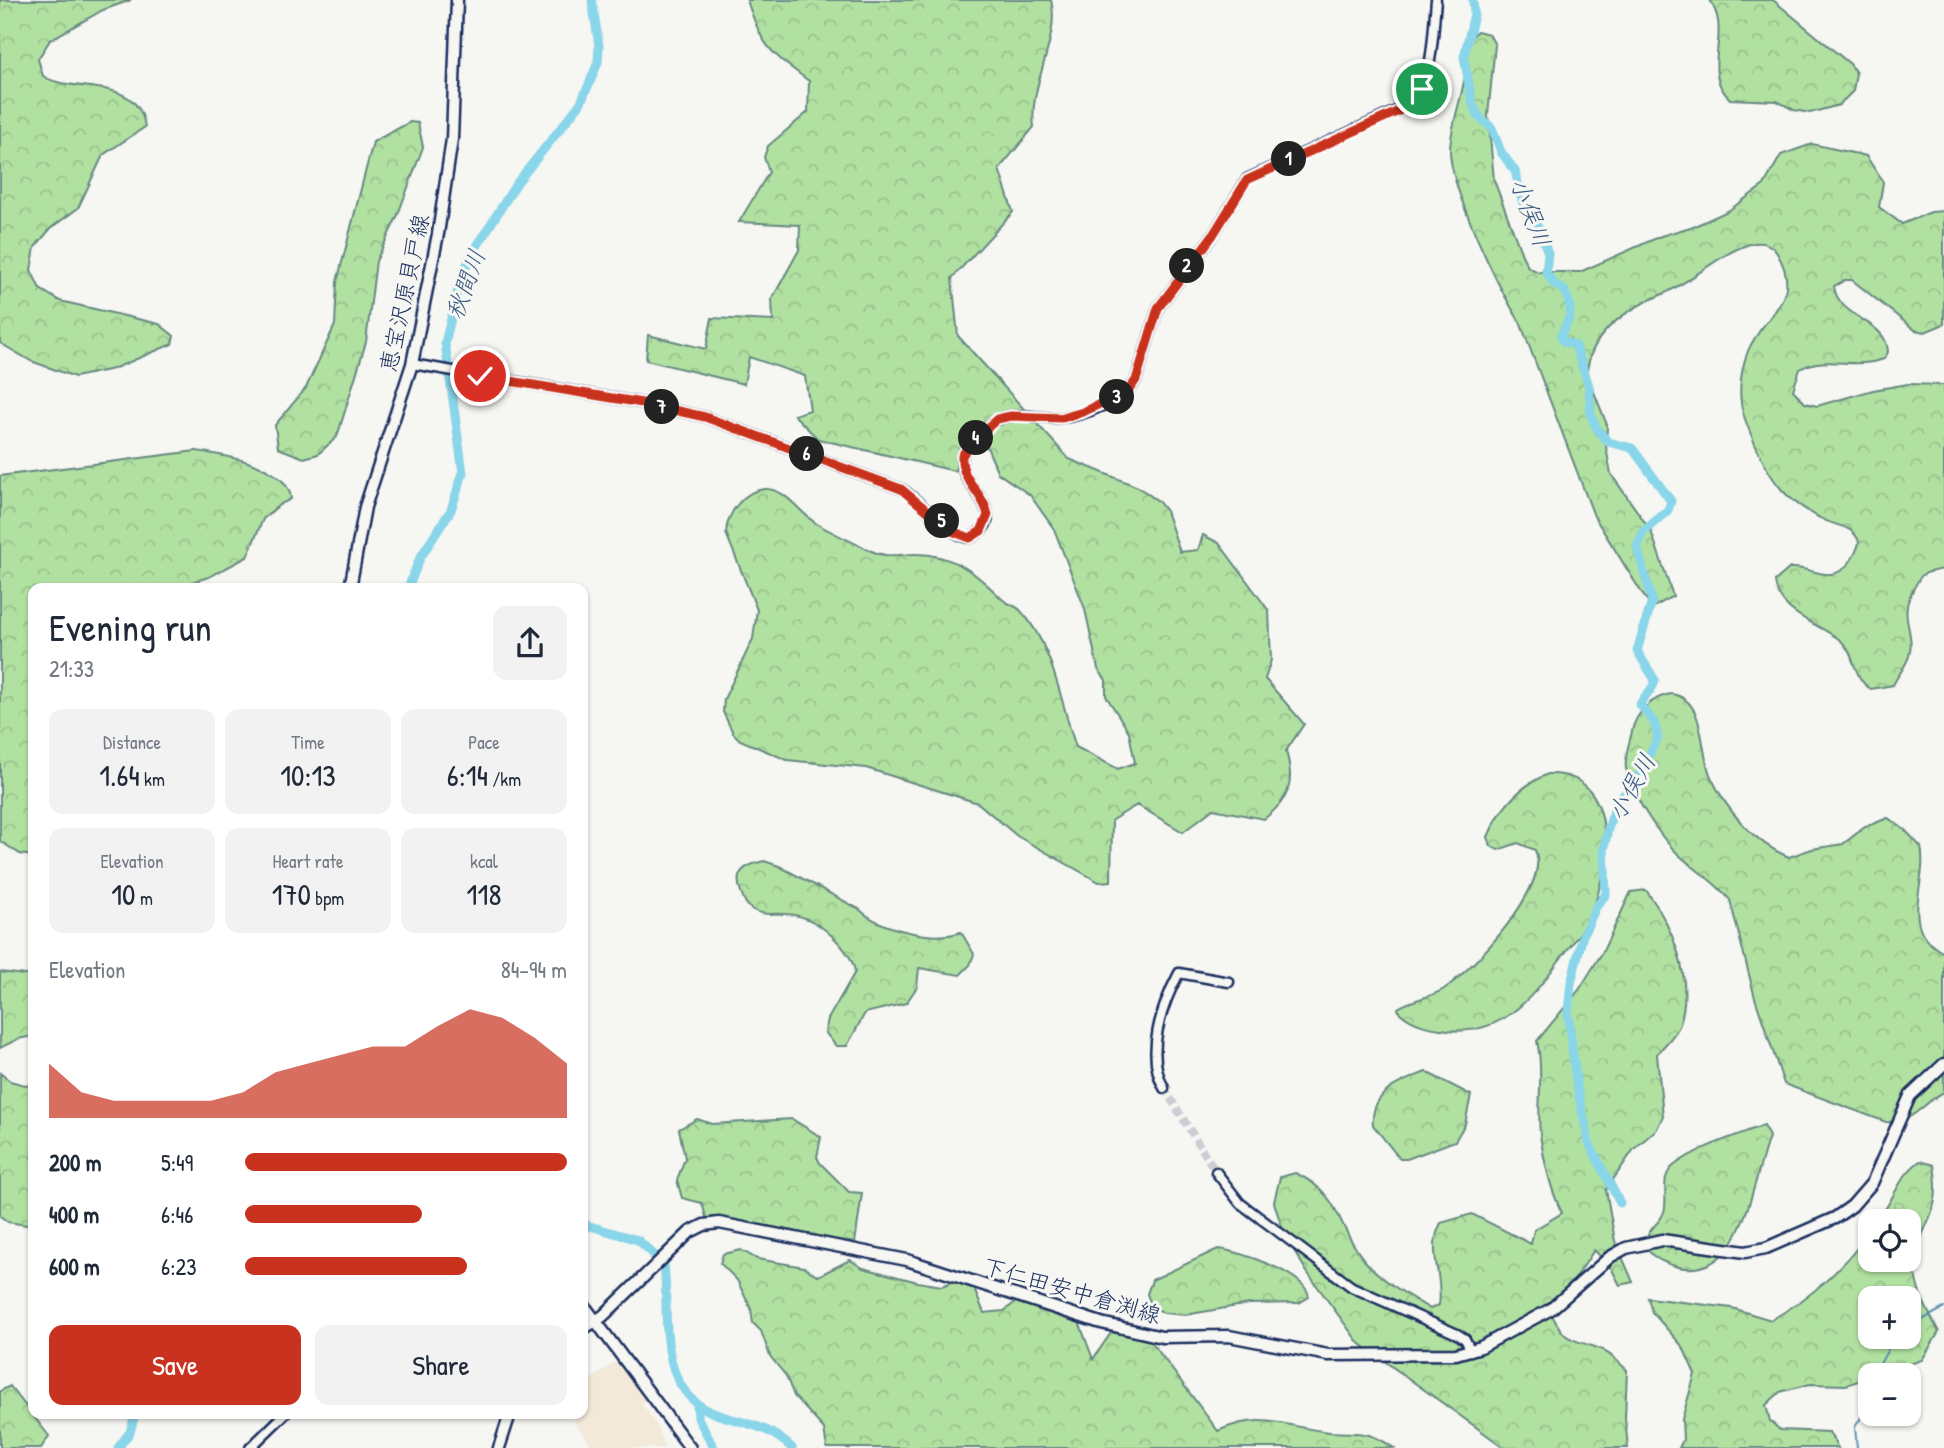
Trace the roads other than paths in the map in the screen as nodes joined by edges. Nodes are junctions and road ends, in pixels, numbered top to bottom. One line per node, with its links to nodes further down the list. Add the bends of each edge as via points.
1 (457, 0): 3 (main road, 恵宝沢原貝戸線, via 449,170)
2 (1436, 0): 3 (street, via 1430,54 1416,102 1247,180 1158,308 1129,390 1062,418 997,419 969,445 962,456 963,469 988,515 981,531 970,538 952,531 901,489 705,417)
3 (412, 364): 4 (main road, 恵宝沢原貝戸線, via 365,507)
4 (351, 583)
5 (1229, 982): 7 (street, via 1179,974 1155,1046 1154,1060)
6 (1944, 1063): 12 (main road, 下仁田安中倉渕線, via 1910,1096 1871,1183 1853,1206 1835,1219 1745,1252 1662,1240 1626,1248 1551,1309)
7 (1164, 1088)
8 (1216, 1172): 12 (street, via 1240,1203 1333,1275 1457,1334)
9 (588, 1312): 10 (main road)
10 (594, 1322): 11 (main road); 12 (main road, 下仁田安中倉渕線, via 697,1228 719,1223 907,1260 1101,1323 1162,1337 1229,1336 1328,1355 1434,1356); 17 (main road)
11 (588, 1326)
12 (1471, 1351)
13 (280, 1419): 15 (street)
14 (508, 1419): 16 (main road)
15 (250, 1448)
16 (499, 1448)
17 (690, 1448)

